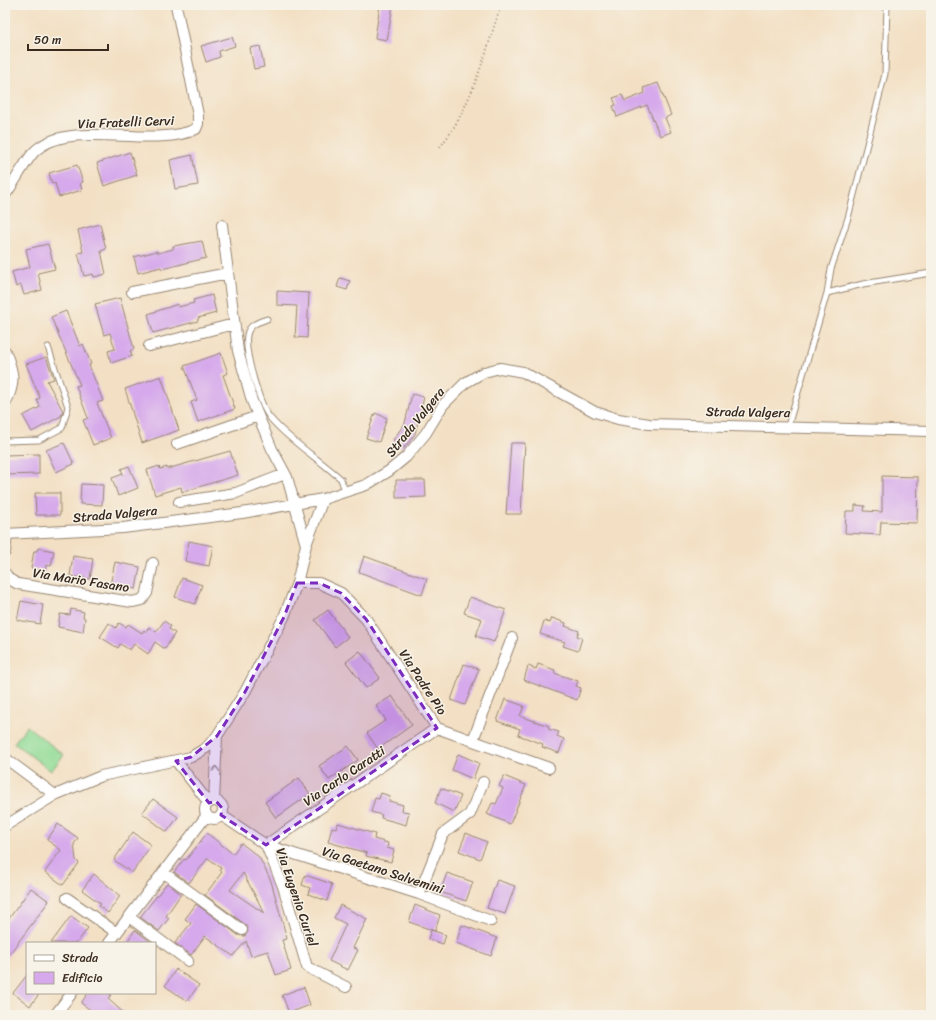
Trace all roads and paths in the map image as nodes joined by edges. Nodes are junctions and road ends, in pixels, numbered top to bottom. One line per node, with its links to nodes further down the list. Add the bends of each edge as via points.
1 (176, 5): 5 (street, Via Fratelli Cervi, via 198,115 196,129 173,136 88,136 51,141 35,152)
2 (501, 5): 4 (path, via 462,113)
3 (887, 5): 10 (lane, via 885,74 848,218 831,269)
4 (440, 147)
5 (5, 196)
6 (222, 226): 7 (street)
7 (228, 272): 9 (street); 12 (street)
8 (931, 273): 10 (lane, via 863,284)
9 (132, 292)
10 (827, 294): 18 (lane)
11 (267, 320): 23 (lane, via 253,324 247,334 247,349 262,408 278,427 341,479)
12 (234, 324): 13 (street); 17 (street, via 238,351)
13 (149, 346)
14 (48, 348): 20 (lane, via 68,407 62,428 39,440)
15 (5, 351): 16 (street, via 13,372 13,388)
16 (5, 404)
17 (258, 416): 21 (street); 22 (street)
18 (788, 426): 19 (street, Strada Valgera); 23 (street, Strada Valgera, via 649,424 618,419 595,412 523,372 500,368 484,372 465,383 443,405 426,433 406,458 390,471 366,485)
19 (931, 431)
20 (5, 441)
21 (177, 444)
22 (285, 474): 25 (street, via 236,493); 26 (street)
23 (345, 491): 24 (street, Strada Valgera)
24 (323, 500): 26 (street, Strada Valgera); 28 (street)
25 (180, 502)
26 (296, 505): 27 (street, Strada Valgera, via 123,528); 28 (street)
27 (6, 534): 29 (street)
28 (306, 545): 32 (street)
29 (5, 552)
30 (153, 563): 31 (street, Via Mario Fasano, via 147,593 142,600 132,602 18,584)
31 (5, 573)
32 (297, 583): 34 (street, Via Padre Pio, via 319,582 340,593 356,608 366,619); 35 (street, via 284,617)
33 (512, 638): 36 (street)
34 (438, 728): 36 (street, Via Padre Pio); 46 (street, Via Carlo Caratti)
35 (217, 736): 38 (street, via 206,748 191,757); 42 (street, one-way to 35)
36 (473, 740): 39 (street, Via Padre Pio)
37 (5, 758): 41 (street)
38 (176, 761): 41 (street, via 100,776); 42 (street)
39 (550, 768)
40 (483, 782): 48 (street, via 470,814 443,834)
41 (55, 795): 45 (street)
42 (212, 802): 43 (street, via 206,807); 44 (street, via 219,803 222,808)
43 (207, 815): 44 (street, via 214,818); 47 (street)
44 (221, 815): 46 (street, Via Eugenio Curiel)
45 (5, 826)
46 (266, 845): 48 (street, Via Gaetano Salvemini); 56 (street, Via Eugenio Curiel, via 283,886 307,967)
47 (163, 872): 50 (street); 52 (street)
48 (419, 894): 51 (street, Via Gaetano Salvemini)
49 (67, 898): 53 (street)
50 (129, 917): 53 (street); 55 (street)
51 (491, 921)
52 (242, 930)
53 (117, 933): 54 (street)
54 (110, 942)
55 (188, 961)
56 (346, 987)
57 (71, 994): 58 (street)
58 (55, 1015)

